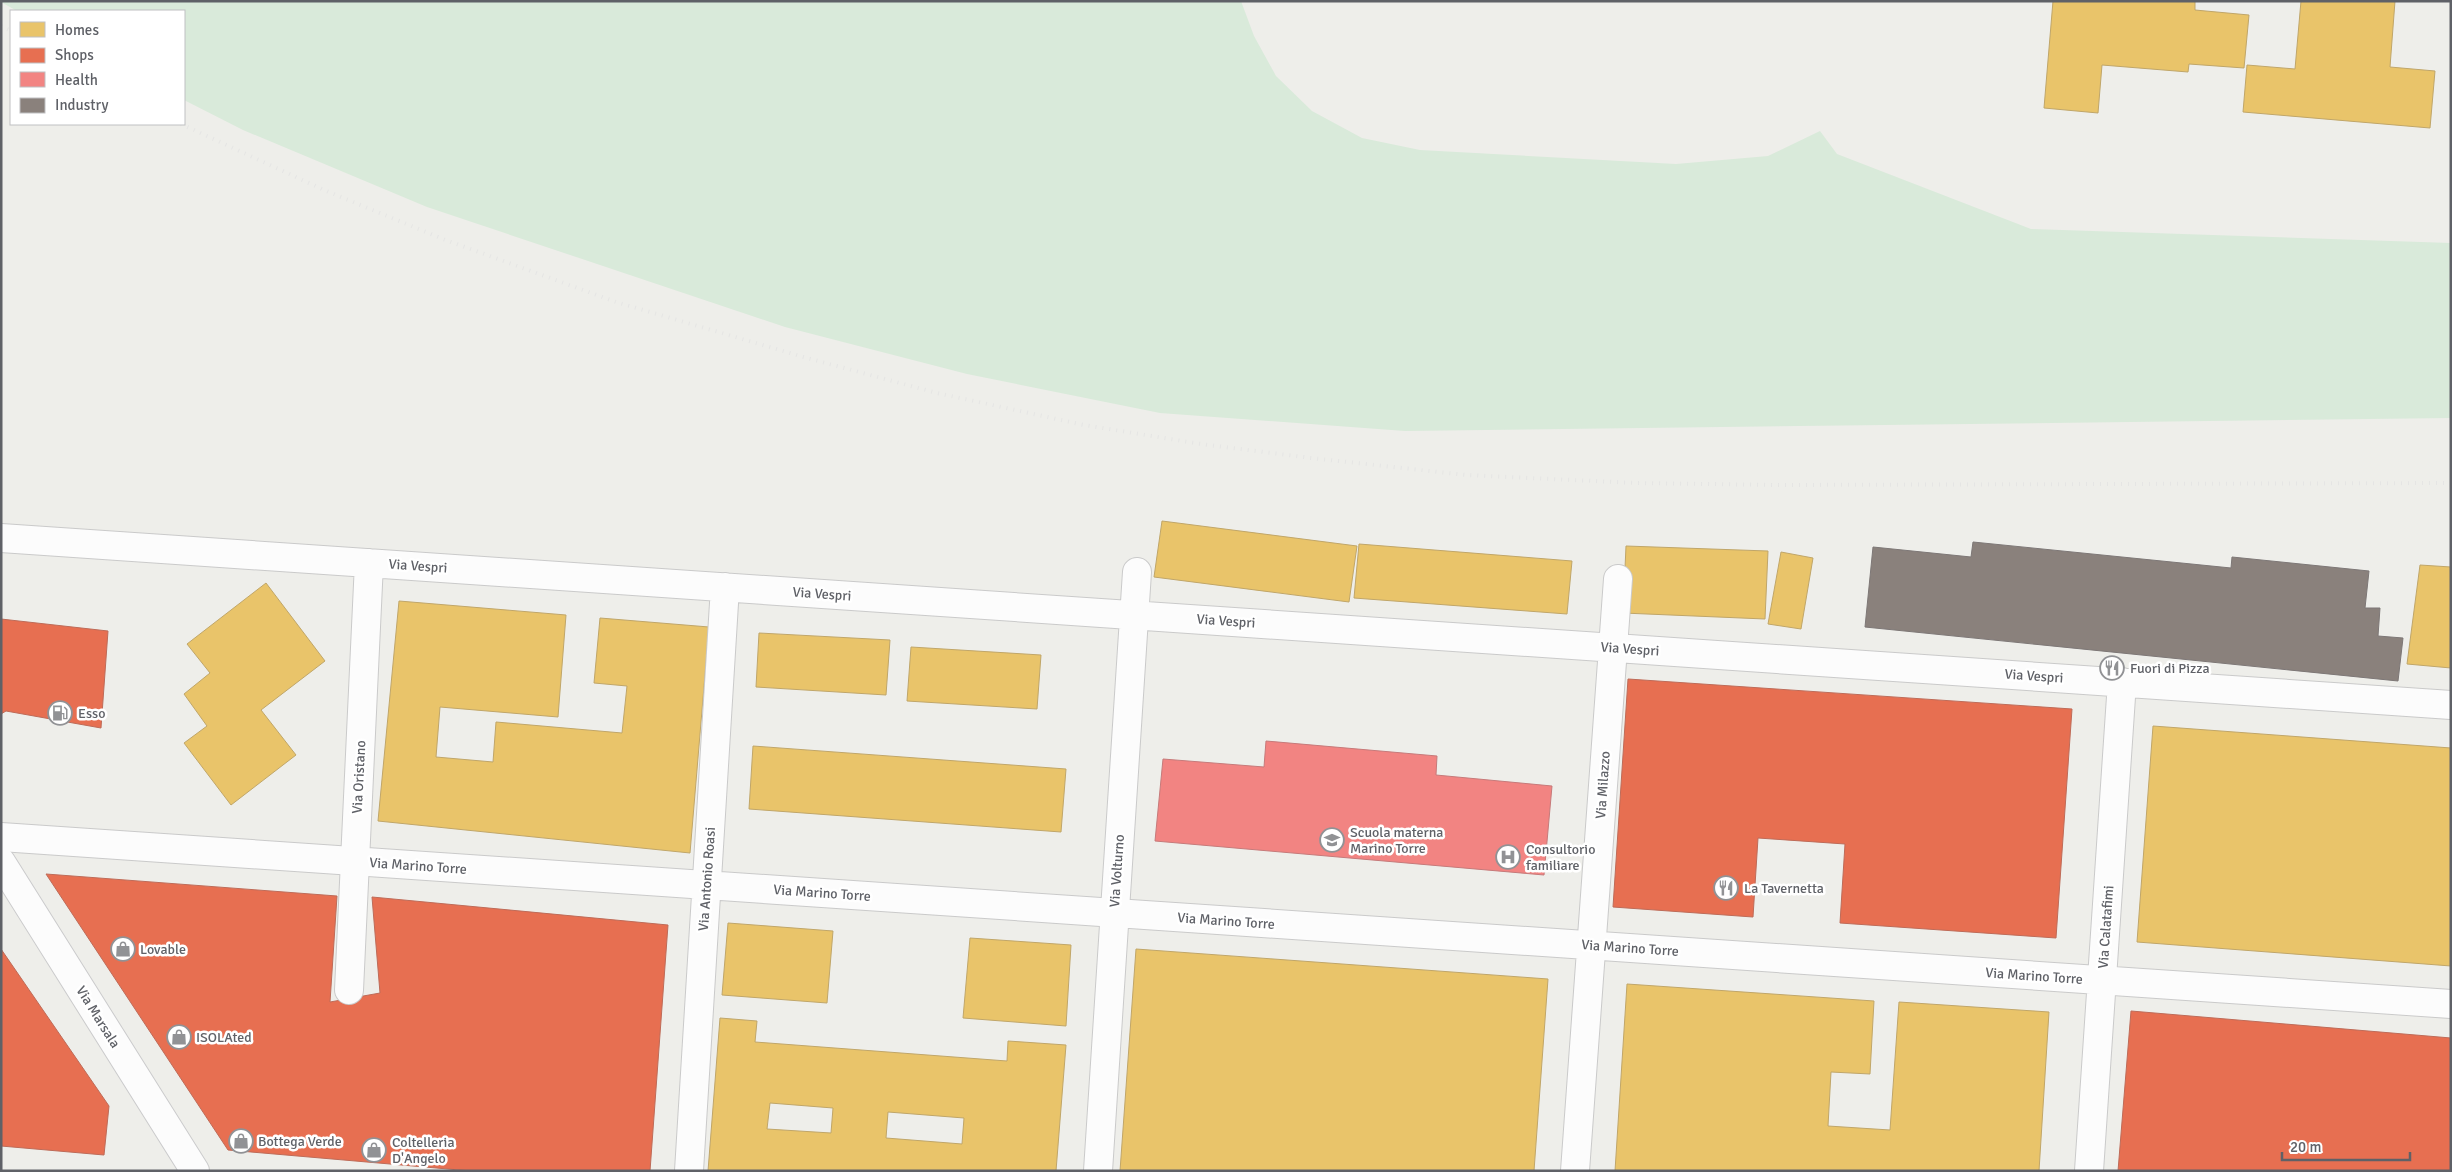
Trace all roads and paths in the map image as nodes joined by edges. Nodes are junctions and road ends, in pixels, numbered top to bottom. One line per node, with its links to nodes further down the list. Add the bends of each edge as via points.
1 (1, 538): 2 (street, Via Vespri)
2 (369, 563): 5 (street, Via Vespri); 12 (street, Via Oristano)
3 (1137, 572): 6 (street, Via Volturno)
4 (1618, 579): 7 (street, Via Milazzo)
5 (725, 587): 6 (street, Via Vespri); 13 (street, Via Antonio Roasi)
6 (1134, 615): 7 (street, Via Vespri); 14 (street, Via Volturno)
7 (1613, 648): 8 (street, Via Vespri); 15 (street, Via Milazzo)
8 (2122, 682): 9 (street, Via Vespri); 16 (street, Via Calatafimi)
9 (2451, 705)
10 (1, 837): 12 (street, Via Marino Torre)
11 (1, 862): 19 (street, Via Marsala)
12 (355, 862): 13 (street, Via Marino Torre); 17 (street, Via Oristano)
13 (707, 885): 14 (street, Via Marino Torre); 20 (street, Via Antonio Roasi)
14 (1114, 913): 15 (street, Via Marino Torre); 21 (street, Via Volturno)
15 (1591, 946): 16 (street, Via Marino Torre); 22 (street, Via Milazzo)
16 (2102, 981): 18 (street, Via Marino Torre); 23 (street, Via Calatafimi)
17 (349, 990)
18 (2451, 1004)
19 (195, 1171)
20 (689, 1171)
21 (1098, 1171)
22 (1575, 1171)
23 (2089, 1171)

